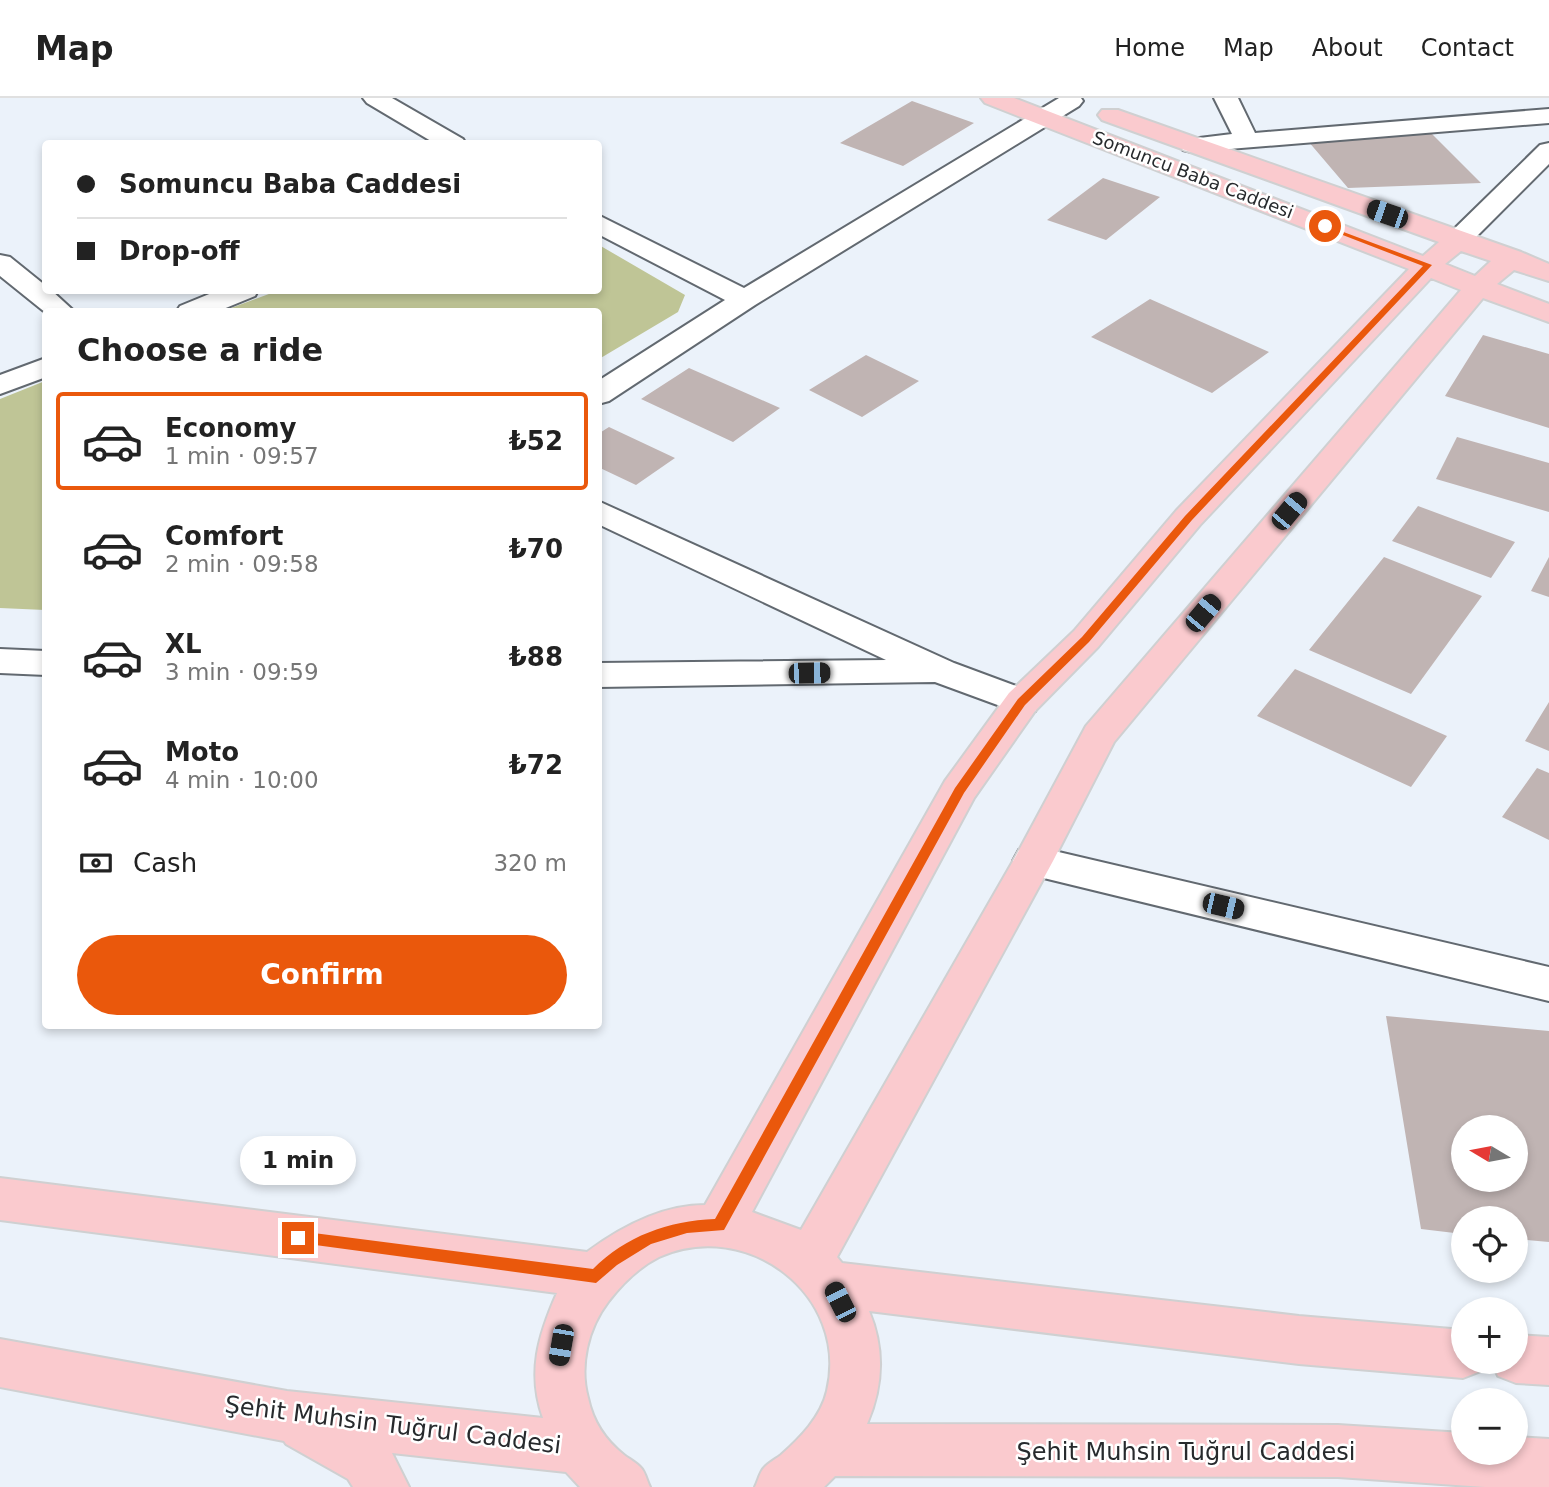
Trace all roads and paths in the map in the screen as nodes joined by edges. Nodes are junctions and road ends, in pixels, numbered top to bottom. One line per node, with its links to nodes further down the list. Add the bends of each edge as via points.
1 (375, 98): 7 (street)
2 (993, 98): 6 (main road, Somuncu Baba Caddesi)
3 (1226, 98): 8 (street)
4 (1067, 99): 6 (street); 9 (main road, Somuncu Baba Caddesi)
5 (1549, 116): 8 (street)
6 (1043, 117): 15 (main road, Somuncu Baba Caddesi); 19 (street)
7 (447, 140)
8 (1247, 140): 9 (street)
9 (1192, 145): 12 (main road, Somuncu Baba Caddesi)
10 (1549, 150): 12 (street)
11 (602, 225): 19 (street)
12 (1459, 239): 13 (main road, Somuncu Baba Caddesi); 15 (main road)
13 (1511, 258): 16 (main road, Somuncu Baba Caddesi); 17 (main road)
14 (0, 263): 20 (street)
15 (1428, 265): 17 (main road, Somuncu Baba Caddesi); 31 (main road, via 1188,518 1086,639)
16 (1549, 273)
17 (1479, 286): 22 (main road, Somuncu Baba Caddesi); 32 (main road, via 1099,736)
18 (234, 294): 21 (street)
19 (745, 299): 25 (street)
20 (56, 308)
21 (200, 308)
22 (1549, 314)
23 (42, 369): 24 (street)
24 (0, 385)
25 (602, 392)
26 (602, 513): 29 (street)
27 (0, 661): 28 (street)
28 (42, 663)
29 (941, 671): 30 (street); 31 (street)
30 (602, 675)
31 (1022, 702): 35 (main road, via 959,791)
32 (1033, 861): 33 (street); 36 (main road)
33 (1549, 984)
34 (0, 1199): 37 (main road)
35 (719, 1226): 36 (main road, via 768,1235 803,1255); 37 (main road, via 687,1227 647,1238)
36 (820, 1273): 38 (main road, via 1298,1340); 43 (main road, via 850,1320 856,1361 850,1403)
37 (596, 1276): 45 (main road, via 583,1290 564,1328 557,1362 561,1398)
38 (1451, 1353)
39 (1528, 1360): 40 (main road)
40 (1549, 1362)
41 (0, 1363): 42 (main road, Şehit Muhsin Tuğrul Caddesi)
42 (287, 1416): 45 (main road, Şehit Muhsin Tuğrul Caddesi); 46 (main road, via 367,1460)
43 (824, 1450): 44 (main road, Şehit Muhsin Tuğrul Caddesi, via 1338,1451); 47 (main road, via 806,1471)
44 (1549, 1465)
45 (594, 1471)
46 (382, 1487)
47 (782, 1487)

